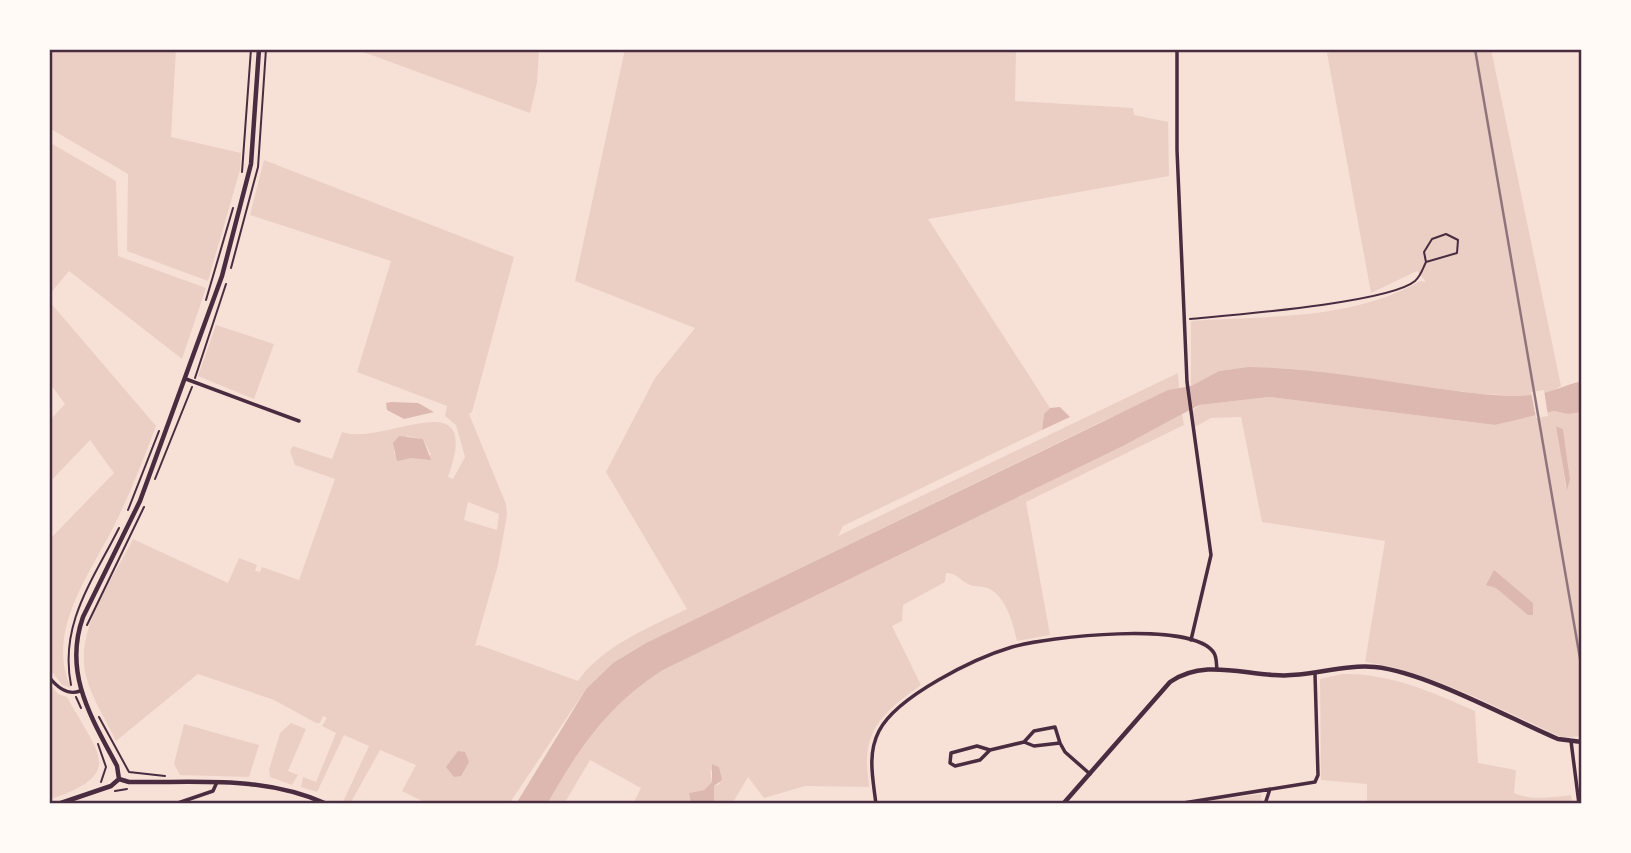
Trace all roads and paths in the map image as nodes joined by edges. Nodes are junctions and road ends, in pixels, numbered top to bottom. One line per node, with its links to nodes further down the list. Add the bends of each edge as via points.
1 (251, 49): 4 (path)
2 (259, 49): 9 (street, via 248,180 222,276)
3 (1177, 49): 8 (street)
4 (240, 180)
5 (233, 205): 7 (path)
6 (1426, 262): 6 (path, via 1453,256 1459,249 1458,240 1446,234 1432,239 1424,252); 8 (path, via 1416,281 1373,295)
7 (205, 304)
8 (1186, 319): 14 (street, via 1189,416 1211,555)
9 (186, 379): 10 (street); 18 (street, via 135,513 79,627 75,656)
10 (299, 421)
11 (161, 424): 12 (path)
12 (127, 513)
13 (121, 526): 19 (path, via 71,626 67,653)
14 (1191, 640): 15 (street, via 1214,652); 38 (street, via 1146,635 1067,636 1012,647 968,665 885,721 871,761)
15 (1217, 669): 16 (street, via 1278,676); 27 (street, via 1189,671 1170,682)
16 (1315, 674): 21 (street, via 1358,667 1389,670); 33 (street, via 1317,779)
17 (49, 677): 19 (street, via 62,690)
18 (80, 691): 19 (street); 29 (street)
19 (74, 693)
20 (97, 714): 28 (path, via 127,769)
21 (1571, 741): 23 (street); 42 (street)
22 (1024, 742): 24 (street, via 1034,746); 24 (street, via 1034,731 1055,727); 25 (street)
23 (1582, 742)
24 (1060, 743): 27 (street)
25 (990, 750): 25 (street, via 977,747 951,753 950,763 981,760)
26 (105, 771): 31 (path)
27 (1090, 774): 39 (street)
28 (140, 775)
29 (119, 779): 30 (street); 35 (street)
30 (217, 781): 36 (street, via 213,791); 37 (street, via 262,784)
31 (101, 783)
32 (130, 788): 34 (path)
33 (1270, 789): 40 (street); 41 (street)
34 (104, 793)
35 (58, 804)
36 (175, 804)
37 (327, 804)
38 (876, 804)
39 (1063, 804)
40 (1177, 804)
41 (1265, 804)
42 (1579, 804)

